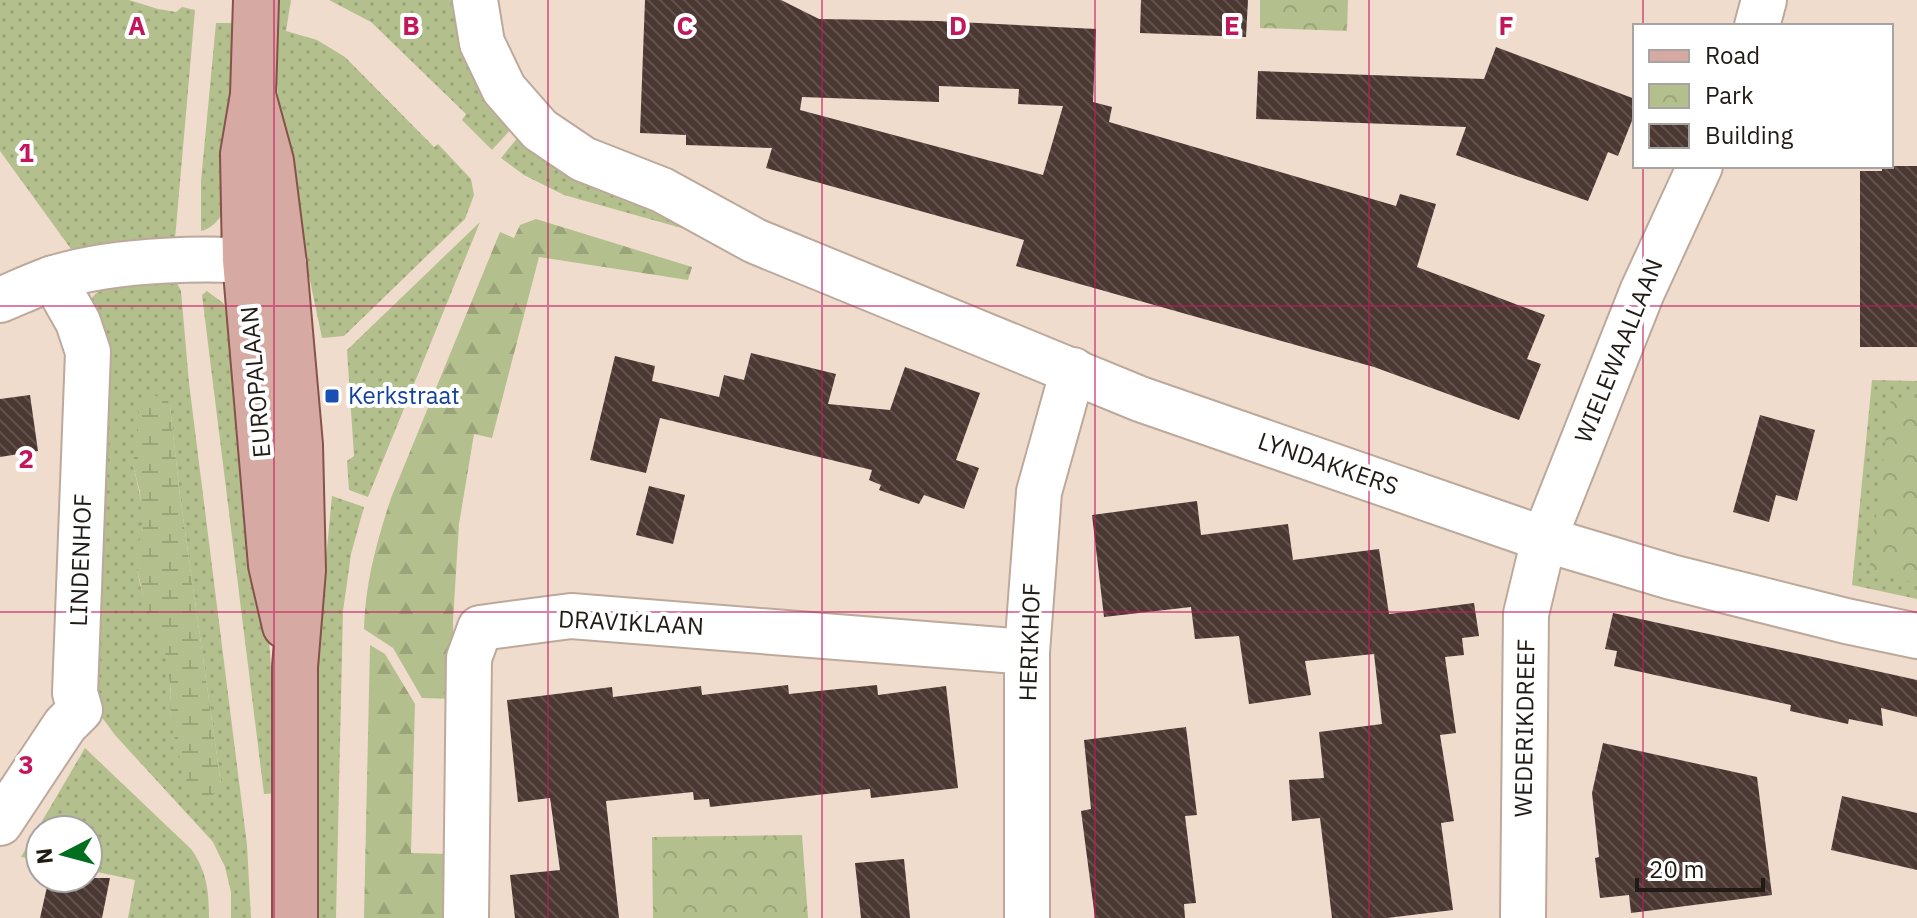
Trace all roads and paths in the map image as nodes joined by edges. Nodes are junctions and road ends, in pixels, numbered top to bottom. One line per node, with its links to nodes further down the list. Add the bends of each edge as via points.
1 (256, 0): 6 (main road, EUROPALAAN, via 253,95 271,161)
2 (475, 0): 9 (street, LYNDAKKERS, via 482,43 504,89 540,130 583,159 662,190 755,241)
3 (1764, 0): 4 (street)
4 (1758, 24)
5 (1699, 168): 10 (street, WIELEWAALLAAN, via 1642,292)
6 (265, 262): 7 (street, via 137,263); 14 (main road, EUROPALAAN, via 300,445 303,570 295,667)
7 (53, 278): 8 (street); 13 (street, LINDENHOF, via 88,352 75,693 80,710)
8 (0, 300)
9 (1073, 370): 10 (street, LYNDAKKERS, via 1140,399); 12 (street, HERIKHOF, via 1039,492)
10 (1544, 539): 11 (street, LYNDAKKERS, via 1671,577); 17 (street, WEDERIKDREEF, via 1526,614)
11 (1917, 636)
12 (1027, 652): 15 (street, DRAVIKLAAN, via 571,616 480,628 469,658); 16 (street, HERIKHOF)
13 (0, 823)
14 (295, 918)
15 (466, 918)
16 (1027, 918)
17 (1523, 918)

